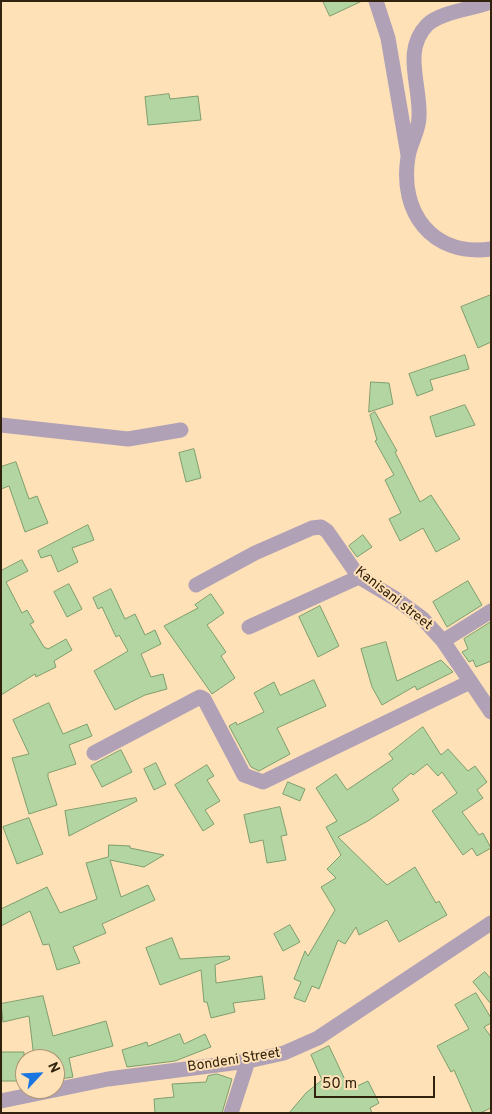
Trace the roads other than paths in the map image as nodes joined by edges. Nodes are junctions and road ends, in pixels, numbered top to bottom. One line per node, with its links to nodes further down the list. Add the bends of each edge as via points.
1 (376, 1): 3 (street, via 388,38)
2 (491, 2): 3 (street, via 437,18 420,36 413,53 420,117)
3 (408, 155): 4 (street, via 406,189 413,212 423,227 457,247 473,251)
4 (491, 249)
5 (1, 425): 6 (street, via 128,439)
6 (181, 430)
7 (358, 576): 8 (street, Kanisani street, via 321,527 255,553); 10 (street); 11 (street, Kanisani street, via 396,598 422,618)
8 (196, 585)
9 (491, 612): 11 (street)
10 (249, 627)
11 (443, 641): 12 (street, Kanisani street)
12 (470, 682): 13 (street, Kanisani street); 14 (street, via 262,782 244,775 204,699 200,698)
13 (491, 712)
14 (94, 753)
15 (491, 923): 16 (street, Bondeni Street, via 318,1038 284,1054)
16 (248, 1061): 17 (street, Bondeni Street, via 108,1079); 18 (street)
17 (1, 1101)
18 (231, 1113)

